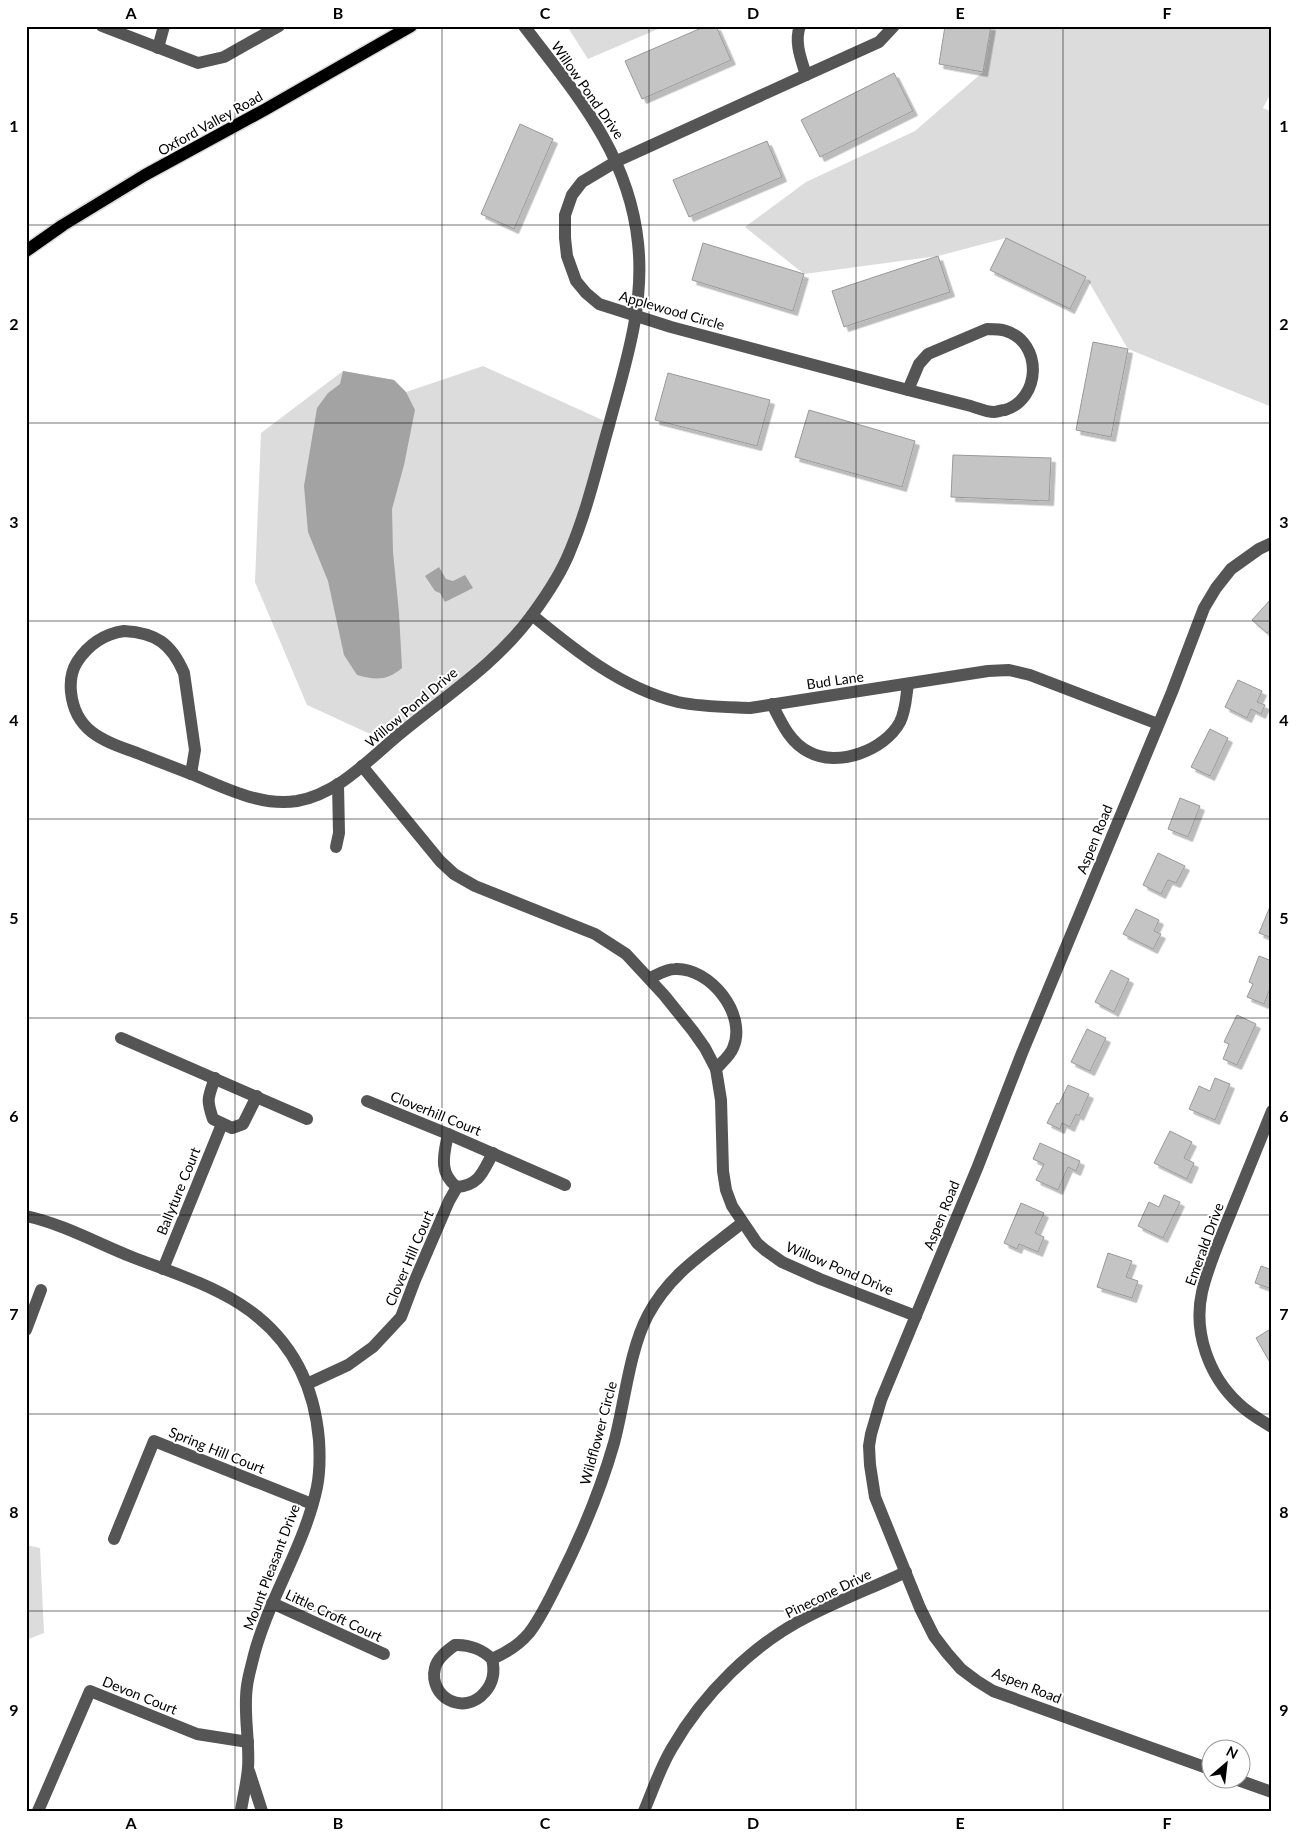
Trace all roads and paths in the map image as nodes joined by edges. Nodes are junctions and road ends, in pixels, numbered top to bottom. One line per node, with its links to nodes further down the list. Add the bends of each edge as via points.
1 (102, 26): 8 (street)
2 (164, 26): 8 (street)
3 (279, 26): 8 (street, via 224,57 198,63)
4 (411, 26): 11 (main road, Oxford Valley Road, via 145,175)
5 (524, 26): 10 (street, Willow Pond Drive, via 591,116)
6 (800, 26): 9 (street, via 797,40)
7 (894, 26): 9 (street, Applewood Circle, via 879,42)
8 (158, 48)
9 (806, 75): 10 (street, Applewood Circle)
10 (617, 161): 12 (street, Willow Pond Drive, via 634,216 638,243 640,276); 12 (street, Applewood Circle, via 582,182 572,195 565,215 567,256 576,281 586,293 599,304)
11 (26, 251)
12 (636, 317): 13 (street, Applewood Circle); 15 (street, Willow Pond Drive, via 584,514 570,552)
13 (908, 390): 13 (street, Applewood Circle, via 995,412 1013,407 1020,401 1028,391 1034,365 1027,346 1015,335 987,328 928,354 919,364)
14 (1272, 543): 18 (street, Aspen Road, via 1231,569 1216,588 1204,608)
15 (532, 614): 17 (street, Bud Lane, via 608,672 652,694 679,702 712,706 750,708); 19 (street, Willow Pond Drive, via 487,663)
16 (908, 684): 17 (street, Bud Lane); 17 (street, via 902,719 887,738 854,756 837,758 808,752 784,728); 18 (street, Bud Lane, via 988,670 1009,670)
17 (772, 704)
18 (1158, 724): 40 (street, Aspen Road)
19 (362, 766): 21 (street); 23 (street, Willow Pond Drive, via 454,874 475,886 595,934 626,954)
20 (191, 774): 20 (street, via 104,741 82,722 72,700 75,665 104,636 115,632 141,632 159,640 179,661 184,673 195,750); 21 (street, via 251,798 281,802 297,801)
21 (338, 784): 22 (street, via 339,833)
22 (336, 847)
23 (650, 978): 25 (street, Willow Pond Drive, via 693,1031); 25 (street, via 675,968 689,970 720,990 734,1017 736,1038 733,1049)
24 (121, 1038): 26 (street)
25 (716, 1069): 37 (street, Willow Pond Drive, via 726,1190)
26 (215, 1078): 27 (street); 31 (street, via 208,1098 209,1106 214,1119)
27 (257, 1096): 30 (street); 31 (street, via 243,1124 232,1128)
28 (367, 1101): 32 (street, Cloverhill Court)
29 (1272, 1111): 43 (street, Emerald Drive, via 1209,1267 1200,1309 1206,1353 1224,1389 1254,1417)
30 (307, 1119)
31 (222, 1124): 38 (street, Ballyture Court)
32 (448, 1134): 33 (street, Cloverhill Court); 35 (street, via 442,1164 446,1176)
33 (493, 1153): 34 (street); 35 (street, via 474,1183)
34 (565, 1185)
35 (457, 1187): 42 (street, Clover Hill Court, via 401,1317 373,1347 348,1365)
36 (26, 1216): 38 (street, Mount Pleasant Drive)
37 (742, 1223): 40 (street, Willow Pond Drive, via 761,1247 782,1262); 49 (street, Wildflower Circle, via 679,1272 648,1315 636,1344 614,1444 595,1501 572,1554 529,1632 517,1645)
38 (163, 1269): 42 (street, Mount Pleasant Drive, via 213,1289 252,1312 284,1345)
39 (41, 1290): 41 (street)
40 (916, 1316): 46 (street, Aspen Road, via 881,1400 869,1446 876,1497)
41 (26, 1330)
42 (308, 1384): 44 (street, Mount Pleasant Drive, via 317,1419 320,1459)
43 (1272, 1427)
44 (312, 1504): 45 (street, Spring Hill Court, via 154,1441); 47 (street, Mount Pleasant Drive)
45 (114, 1539)
46 (906, 1572): 51 (street, Aspen Road, via 934,1636 961,1669 977,1682); 58 (street, Pinecone Drive, via 808,1616 750,1655 724,1680 672,1747)
47 (272, 1603): 48 (street, Little Croft Court); 50 (street, Mount Pleasant Drive, via 246,1687)
48 (384, 1654)
49 (492, 1659): 49 (street, via 493,1676 488,1688 472,1703 456,1703 439,1690 434,1669 447,1650 464,1644)
50 (248, 1742): 52 (street, Mount Pleasant Drive); 55 (street, Devon Court, via 196,1734 90,1691)
51 (1200, 1766)
52 (248, 1769): 56 (street, Mount Pleasant Drive); 57 (street, Mount Pleasant Drive)
53 (1250, 1784): 54 (street)
54 (1272, 1792)
55 (38, 1811)
56 (241, 1811)
57 (262, 1811)
58 (644, 1811)

